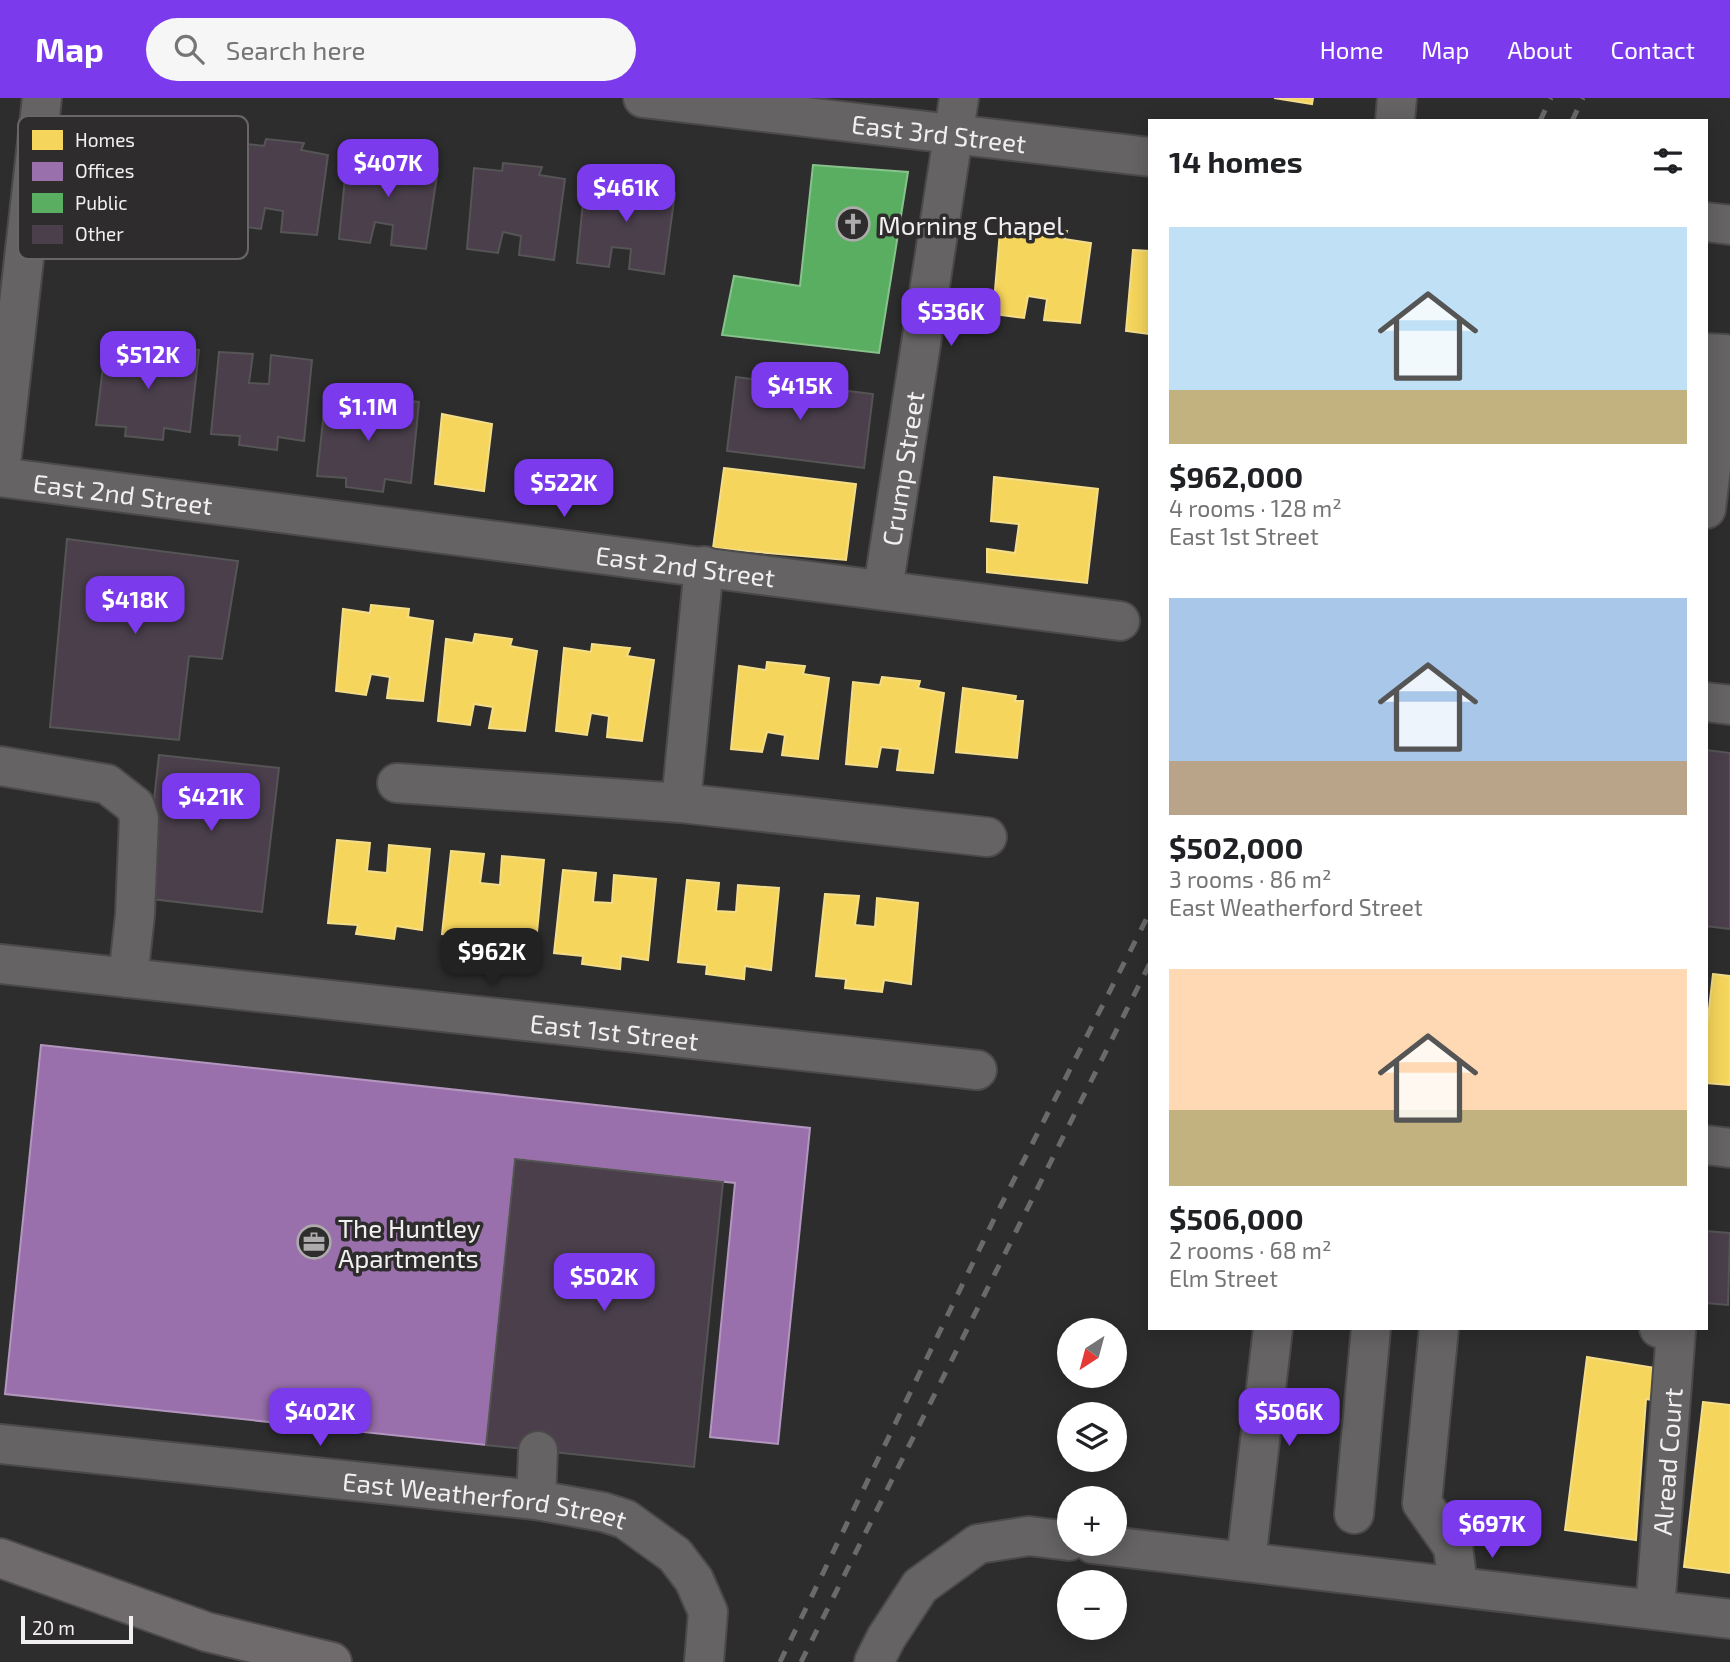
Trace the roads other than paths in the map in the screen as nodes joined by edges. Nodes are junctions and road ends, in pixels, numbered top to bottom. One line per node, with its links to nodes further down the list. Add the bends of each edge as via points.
1 (42, 98): 4 (street)
2 (643, 98): 5 (street, East 3rd Street)
3 (1397, 98): 6 (street)
4 (40, 116)
5 (957, 116): 7 (street, East 3rd Street); 15 (street, Crump Street)
6 (1395, 119)
7 (1148, 158)
8 (1708, 222): 9 (street)
9 (1730, 225)
10 (24, 259): 12 (street)
11 (1708, 353): 13 (street, via 1725,354)
12 (0, 475): 14 (street, East 2nd Street)
13 (1708, 493)
14 (704, 566): 15 (street, East 2nd Street); 21 (street)
15 (883, 589): 16 (street, East 2nd Street)
16 (1120, 621)
17 (1708, 702): 18 (street)
18 (1730, 705)
19 (0, 766): 24 (street, via 107,784 135,806 139,818)
20 (397, 783): 21 (street)
21 (681, 803): 22 (street)
22 (987, 837)
23 (0, 964): 24 (street, East 1st Street)
24 (128, 978): 25 (street, East 1st Street)
25 (977, 1070)
26 (1708, 1145): 27 (street)
27 (1730, 1148)
28 (1273, 1330): 39 (street)
29 (1371, 1330): 35 (street)
30 (1439, 1330): 40 (street, via 1422,1503 1453,1547)
31 (1670, 1330): 41 (street, Alread Court, via 1676,1331)
32 (0, 1444): 34 (street, East Weatherford Street)
33 (538, 1451): 34 (street)
34 (536, 1500): 44 (street, East Weatherford Street, via 625,1518 675,1555 694,1580 708,1612)
35 (1354, 1514)
36 (1057, 1540): 45 (street, via 1029,1536 978,1544 920,1586)
37 (1127, 1548): 39 (street)
38 (0, 1558): 43 (main road, via 207,1632)
39 (1246, 1561): 40 (street)
40 (1458, 1586): 41 (street)
41 (1655, 1610): 42 (street)
42 (1730, 1619)
43 (332, 1662)
44 (704, 1662)
45 (874, 1662)

